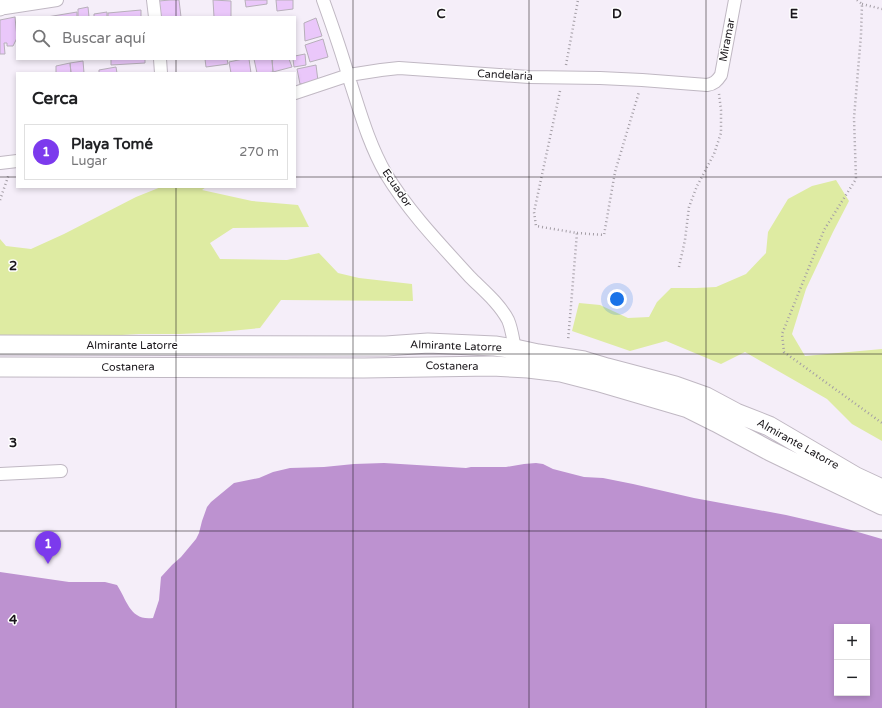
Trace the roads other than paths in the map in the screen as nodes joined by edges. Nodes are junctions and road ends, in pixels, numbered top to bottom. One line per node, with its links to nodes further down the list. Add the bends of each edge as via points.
1 (16, 0): 6 (street)
2 (57, 0): 6 (street)
3 (154, 0): 7 (street)
4 (323, 0): 10 (street, Ecuador)
5 (735, 0): 11 (street, Miramar)
6 (0, 8)
7 (155, 16)
8 (160, 60): 9 (street)
9 (161, 72)
10 (348, 75): 11 (street, Candelaria, via 399,68 707,85); 12 (street, Candelaria); 16 (street, Ecuador, via 363,122 386,174 429,231 498,305 508,321)
11 (718, 80)
12 (296, 94)
13 (15, 161): 14 (street)
14 (0, 163)
15 (0, 345): 16 (main road, Almirante Latorre, via 386,346 428,343)
16 (515, 349): 20 (main road, Almirante Latorre, via 584,361 706,397 769,426 856,477)
17 (0, 367): 21 (main road, Almirante Latorre, via 492,366 561,372 688,408 770,452)
18 (61, 471): 19 (street)
19 (0, 474)
20 (882, 489)
21 (882, 504)

